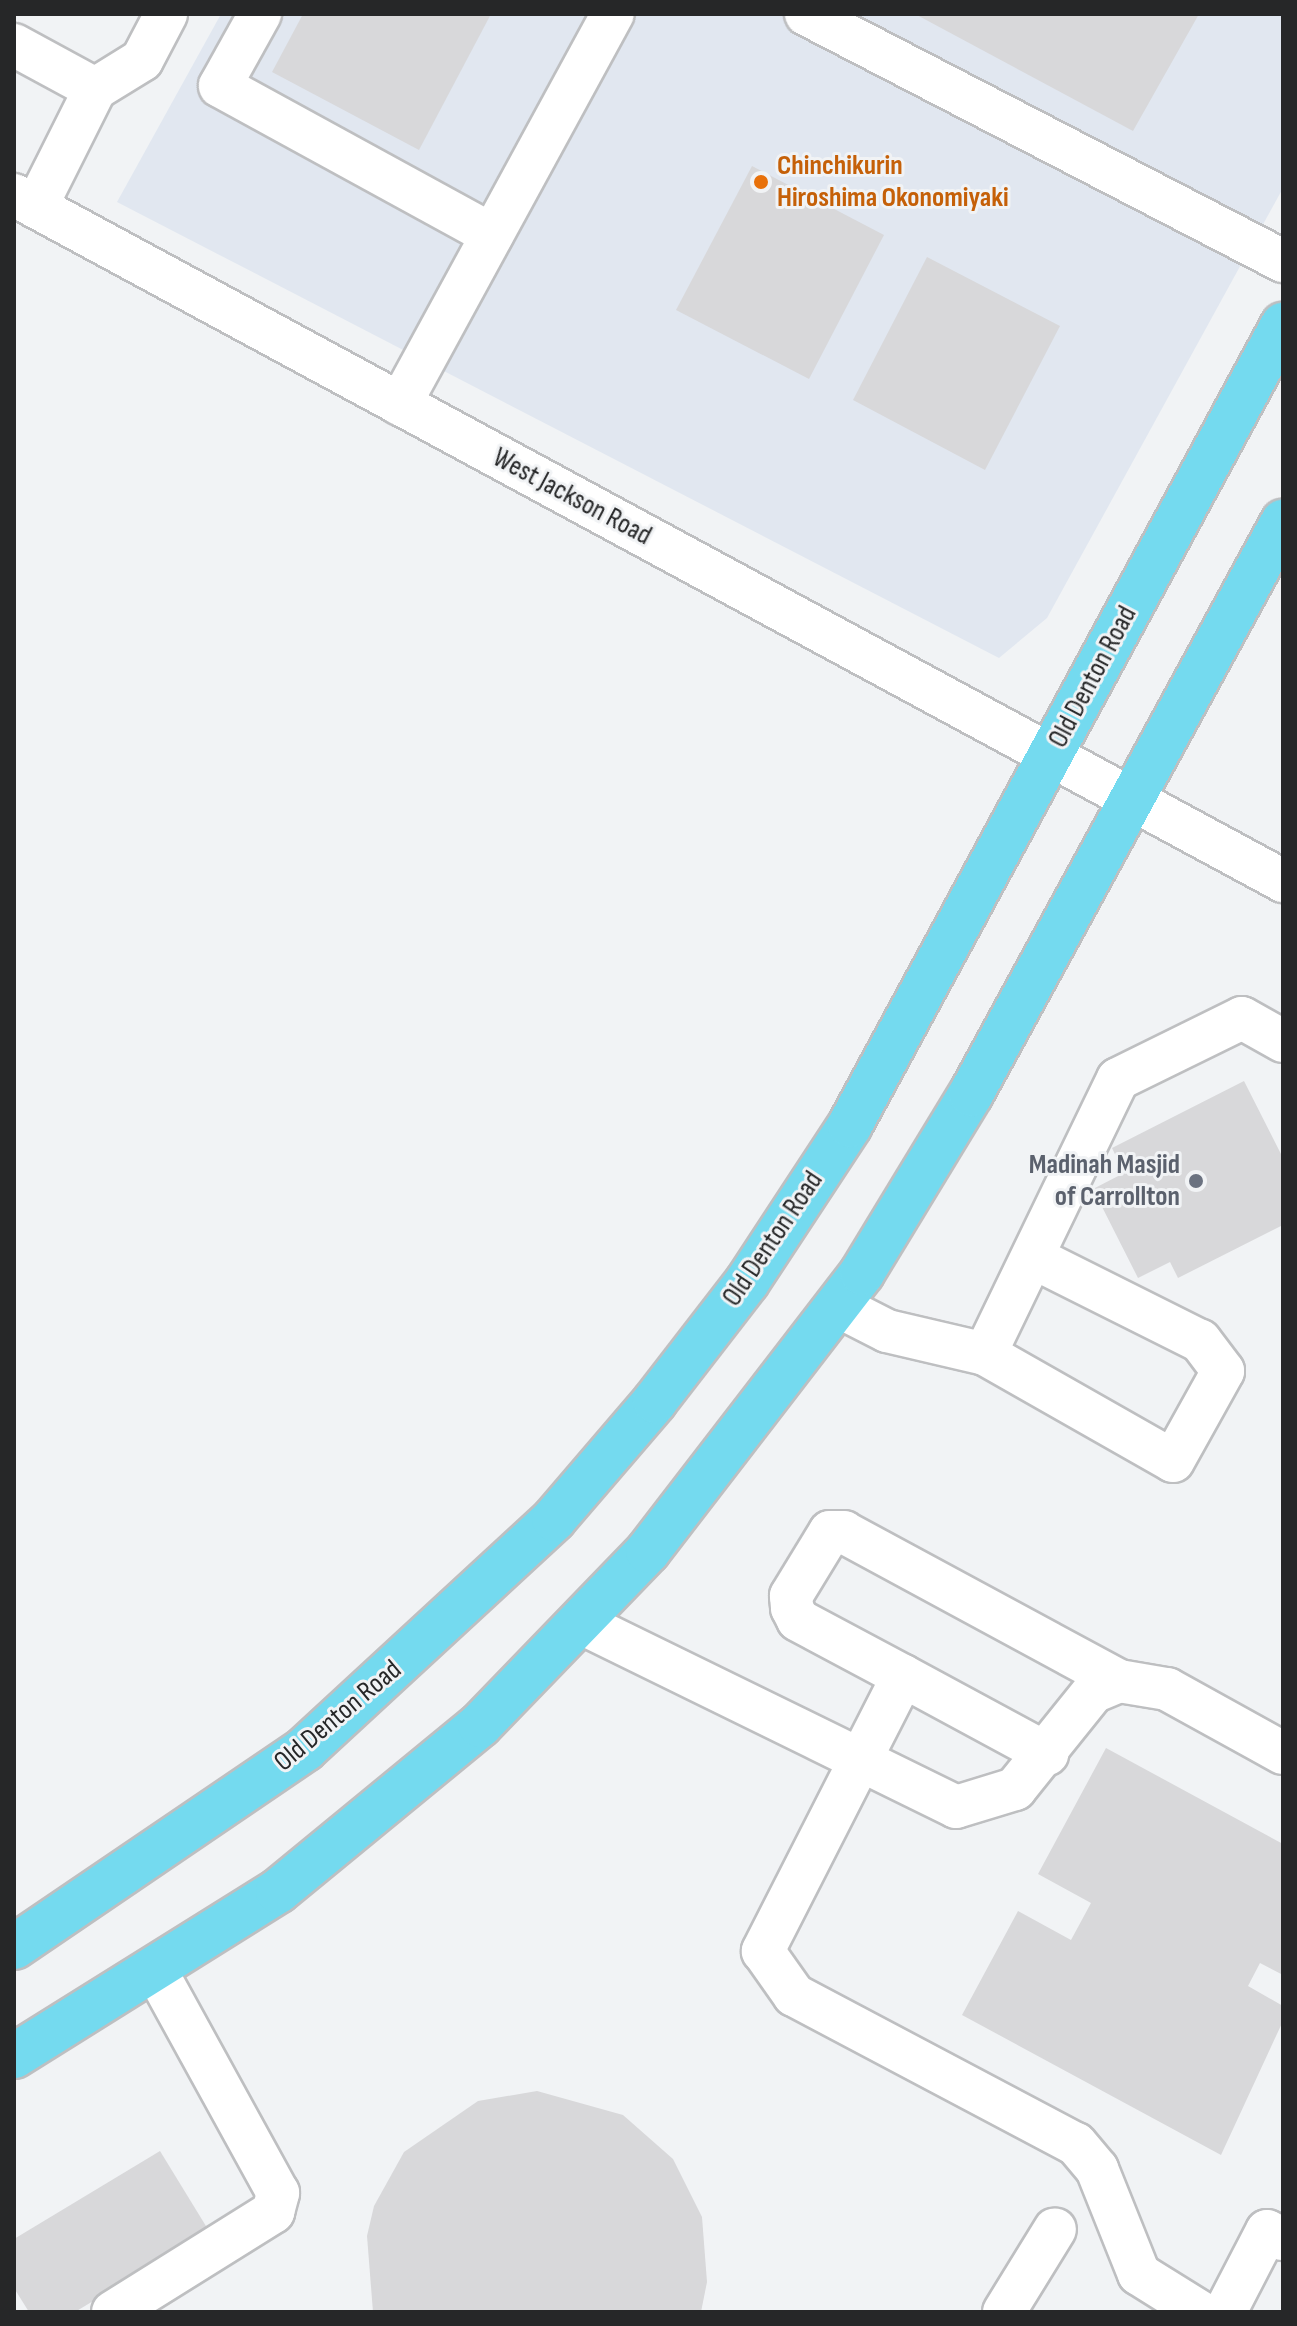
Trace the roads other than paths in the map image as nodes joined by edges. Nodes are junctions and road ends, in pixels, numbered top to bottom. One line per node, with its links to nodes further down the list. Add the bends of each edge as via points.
1 (166, 14): 6 (street, via 142,60)
2 (260, 14): 8 (street, via 220,86)
3 (613, 14): 8 (street)
4 (806, 14): 9 (street)
5 (14, 45): 6 (street)
6 (95, 89): 7 (street)
7 (25, 201): 11 (street, West Jackson Road)
8 (492, 235): 11 (street)
9 (1283, 261)
10 (1283, 325): 13 (main road, Old Denton Road)
11 (400, 404): 13 (street, West Jackson Road)
12 (1283, 522): 14 (main road)
13 (1051, 757): 14 (street, West Jackson Road); 26 (main road, Old Denton Road, via 850,1125 747,1282 554,1519 305,1749)
14 (1131, 798): 15 (street, West Jackson Road); 18 (main road, via 971,1094)
15 (1283, 881)
16 (1283, 1041): 17 (street, via 1242,1018 1118,1079)
17 (1034, 1258): 19 (street); 19 (street, via 1200,1341 1223,1371 1173,1461)
18 (838, 1306): 19 (street, via 887,1331); 20 (main road, via 648,1551)
19 (985, 1354)
20 (579, 1622): 25 (street); 27 (main road, via 480,1725 278,1891)
21 (903, 1676): 22 (street, via 798,1620 791,1596 830,1532 844,1532); 24 (street); 25 (street)
22 (1119, 1681): 23 (street, via 1167,1689); 24 (street, via 1093,1692)
23 (1283, 1753)
24 (1047, 1754): 25 (street, via 1015,1789 956,1807)
25 (857, 1763): 33 (street, via 763,1951 776,1977 794,1995 1076,2144 1097,2169 1139,2274)
26 (14, 1947)
27 (155, 1969): 28 (main road); 31 (street, via 278,2193 273,2212)
28 (14, 2056)
29 (1278, 2224): 34 (street)
30 (1055, 2229): 32 (street)
31 (113, 2312)
32 (1004, 2312)
33 (1200, 2312)
34 (1225, 2312)

